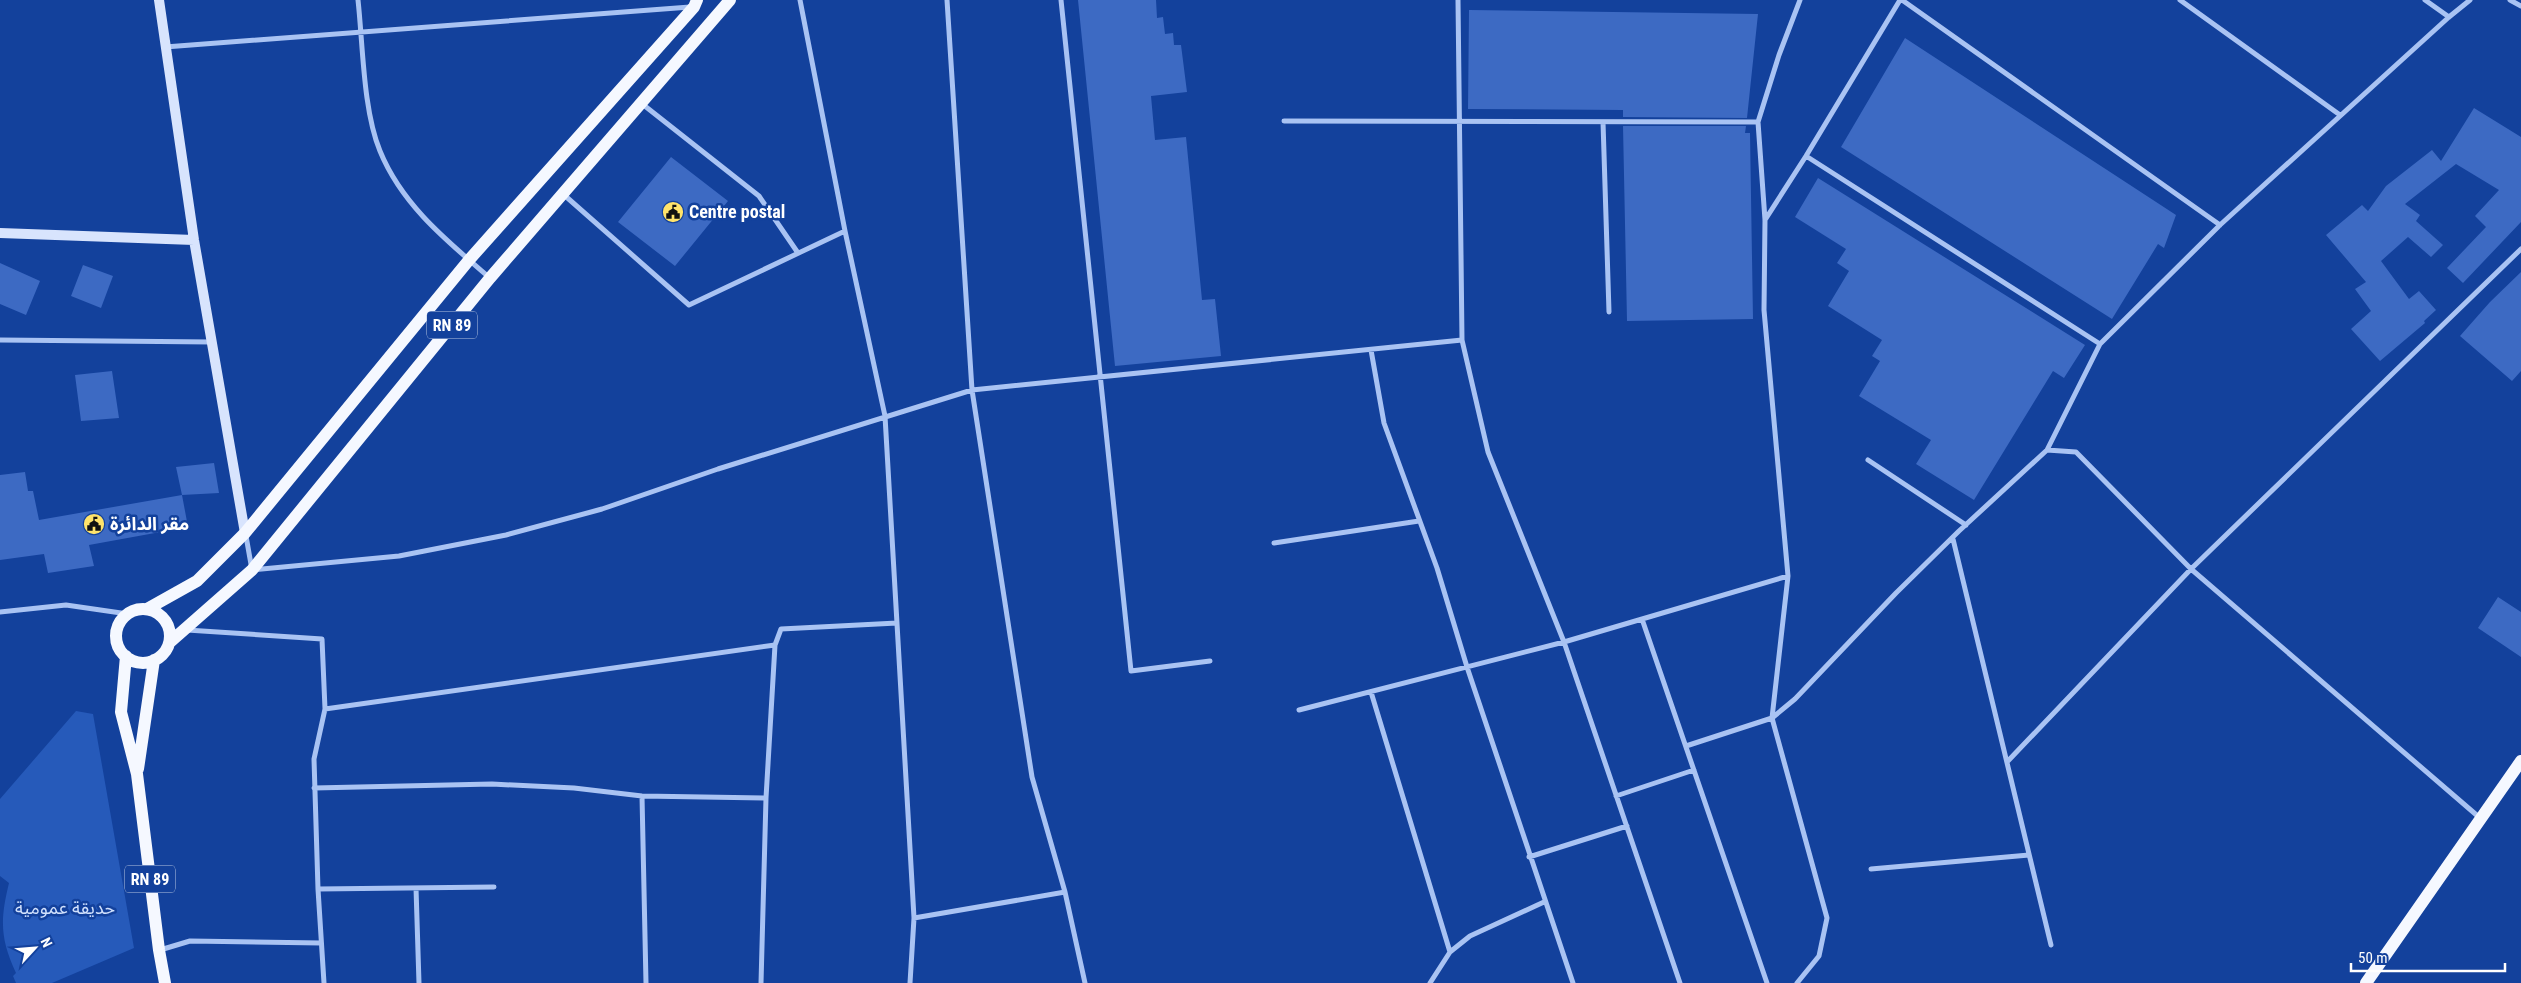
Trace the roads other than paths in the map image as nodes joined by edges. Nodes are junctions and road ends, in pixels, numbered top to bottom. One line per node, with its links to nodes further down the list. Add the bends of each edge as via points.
1 (159, 0): 18 (street)
2 (358, 0): 17 (street)
3 (730, 0): 19 (main road, RN 89)
4 (800, 0): 29 (street)
5 (947, 0): 43 (street)
6 (1061, 0): 42 (street)
7 (1458, 0): 22 (street)
8 (1800, 0): 24 (street)
9 (1901, 0): 25 (street); 28 (street)
10 (2180, 0): 20 (street)
11 (2425, 0): 16 (street)
12 (2470, 0): 16 (street)
13 (2510, 0): 15 (street)
14 (695, 2): 17 (street); 34 (main road, RN 89)
15 (2521, 6)
16 (2449, 17): 20 (street)
17 (362, 33): 18 (street); 34 (street, via 370,109 380,150 400,190 429,223)
18 (165, 47): 31 (street)
19 (641, 102): 26 (main road, RN 89); 33 (street, via 759,196)
20 (2340, 115): 28 (street)
21 (1284, 120): 22 (street)
22 (1459, 121): 23 (street); 38 (street)
23 (1603, 122): 24 (street); 36 (street)
24 (1758, 122): 27 (street)
25 (1806, 156): 27 (street); 40 (street)
26 (563, 193): 33 (street, via 689,305); 35 (main road, RN 89)
27 (1765, 220): 54 (street, via 1764,310)
28 (2220, 225): 40 (street)
29 (844, 231): 33 (street); 44 (street)
30 (0, 233): 31 (street)
31 (194, 240): 39 (street)
32 (2521, 249): 52 (street)
33 (798, 253)
34 (469, 260): 35 (street); 49 (main road, RN 89)
35 (490, 278): 53 (main road, RN 89)
36 (1609, 312)
37 (0, 340): 39 (street)
38 (1462, 340): 41 (street); 61 (street, via 1488,452)
39 (212, 342): 49 (street)
40 (2100, 344): 45 (street)
41 (1370, 350): 42 (street); 47 (street, via 1384,424)
42 (1099, 377): 43 (street); 66 (street, via 1131,671)
43 (972, 390): 44 (street); 89 (street, via 1032,777)
44 (885, 416): 53 (street, via 602,509 506,536 399,556); 59 (street)
45 (2047, 450): 48 (street); 52 (street, via 2076,452)
46 (1868, 460): 48 (street)
47 (1419, 521): 51 (street); 67 (street)
48 (1966, 525): 50 (street)
49 (245, 533): 53 (street); 55 (main road, RN 89, via 196,581)
50 (1953, 539): 71 (street); 74 (street)
51 (1274, 543)
52 (2191, 569): 74 (street); 81 (street)
53 (252, 570): 60 (main road, RN 89)
54 (1788, 576): 58 (street); 71 (street)
55 (147, 609): 57 (main road); 62 (main road, via 156,612 168,625)
56 (0, 612): 57 (street, via 66,605)
57 (128, 614): 64 (main road, via 120,621 116,640)
58 (1642, 619): 61 (street); 72 (street)
59 (897, 623): 63 (street, via 781,629); 91 (street)
60 (184, 629): 62 (main road, RN 89); 69 (street, via 322,639)
61 (1564, 642): 67 (street); 79 (street)
62 (168, 643): 65 (main road, via 161,656)
63 (775, 645): 69 (street); 80 (street)
64 (126, 656): 65 (main road, via 140,662); 76 (main road, RN 89, via 121,712)
65 (154, 660): 76 (main road, RN 89)
66 (1210, 661)
67 (1467, 667): 68 (street); 84 (street)
68 (1370, 692): 70 (street); 95 (street)
69 (325, 709): 77 (street, via 314,759)
70 (1298, 710)
71 (1772, 718): 72 (street); 107 (street, via 1827,918 1819,956)
72 (1686, 746): 75 (street)
73 (2521, 761): 81 (main road)
74 (2007, 762): 83 (street)
75 (1694, 770): 79 (street); 106 (street)
76 (137, 774): 94 (main road, RN 89)
77 (314, 788): 78 (street, via 492,784 574,788); 88 (street)
78 (642, 796): 80 (street); 99 (street)
79 (1616, 796): 82 (street)
80 (766, 798): 100 (street)
81 (2480, 818): 108 (main road)
82 (1627, 826): 84 (street); 105 (street)
83 (2030, 856): 85 (street); 93 (street)
84 (1529, 857): 90 (street)
85 (1871, 869)
86 (494, 887): 87 (street)
87 (416, 888): 88 (street); 98 (street)
88 (318, 889): 92 (street)
89 (1065, 892): 91 (street); 102 (street)
90 (1544, 902): 95 (street, via 1470,936); 104 (street)
91 (914, 918): 101 (street)
92 (321, 942): 94 (street, via 190,940); 97 (street)
93 (2051, 945)
94 (159, 950): 96 (main road, RN 89)
95 (1450, 952): 103 (street)
96 (165, 983)
97 (324, 983)
98 (419, 983)
99 (646, 983)
100 (761, 983)
101 (910, 983)
102 (1085, 983)
103 (1430, 983)
104 (1572, 983)
105 (1680, 983)
106 (1767, 983)
107 (1797, 983)
108 (2366, 983)

